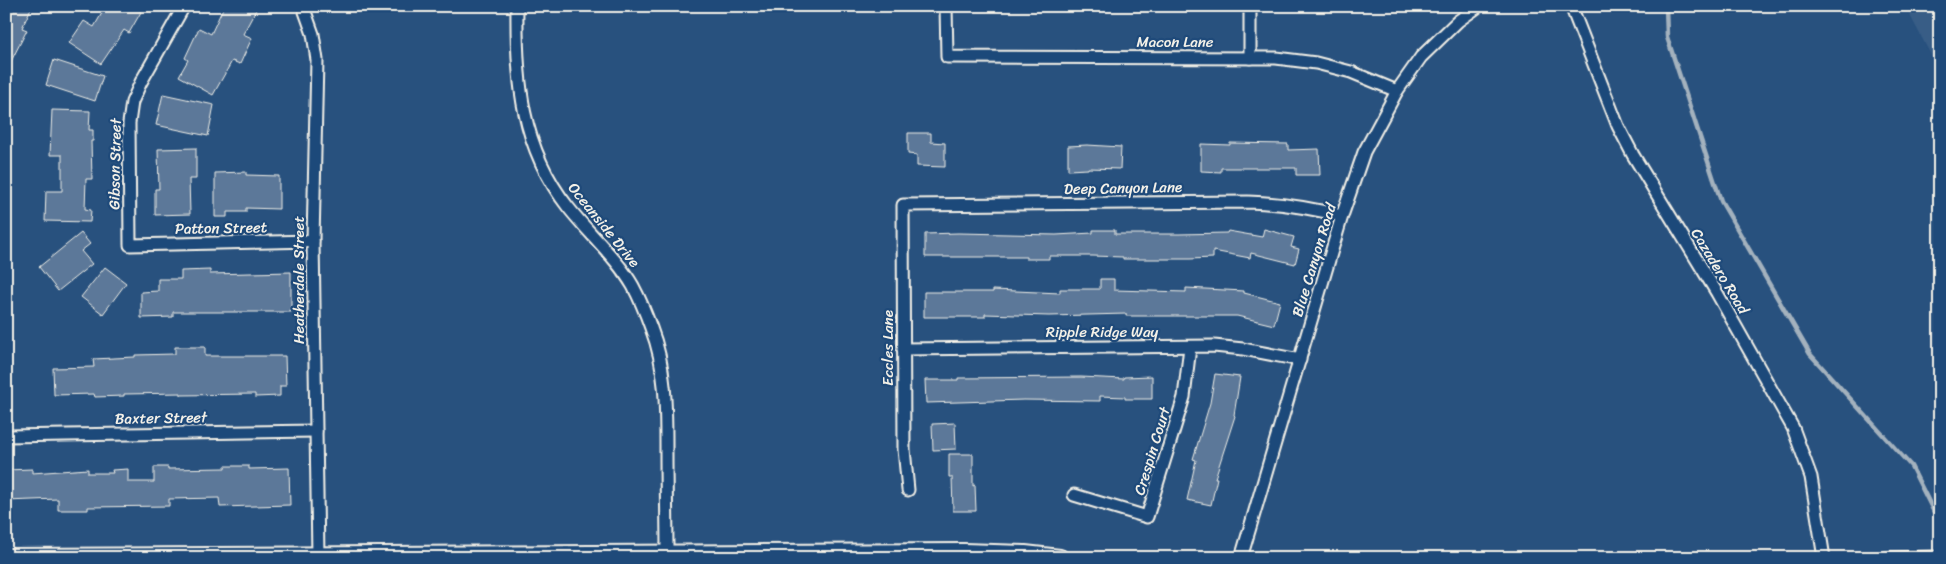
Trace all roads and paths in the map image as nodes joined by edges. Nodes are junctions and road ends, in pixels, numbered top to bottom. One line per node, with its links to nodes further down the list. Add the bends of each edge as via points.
1 (184, 6): 13 (street, Gibson Street, via 132,102 129,123)
2 (303, 6): 12 (street, Heatherdale Street, via 313,34 317,60)
3 (517, 6): 21 (street, Oceanside Drive, via 516,52 520,91 534,148 567,206 633,286 652,330 664,378)
4 (946, 6): 8 (street, Macon Lane, via 947,57)
5 (1250, 6): 8 (street)
6 (1479, 6): 9 (street, Blue Canyon Road, via 1458,21 1421,57)
7 (1571, 6): 28 (street, Cazadero Road, via 1633,156 1718,293 1793,428 1811,477)
8 (1250, 58): 9 (street, Macon Lane, via 1316,63 1351,72)
9 (1397, 91): 11 (street, Blue Canyon Road, via 1364,152)
10 (903, 206): 11 (street, Deep Canyon Lane, via 1278,202); 15 (street, Eccles Lane)
11 (1342, 216): 16 (street, Blue Canyon Road)
12 (313, 242): 13 (street, Patton Street); 17 (street, Heatherdale Street)
13 (130, 245)
14 (1190, 347): 15 (street, Ripple Ridge Way); 16 (street, Ripple Ridge Way, via 1214,346); 20 (street, Crespin Court, via 1184,397 1147,517)
15 (903, 349): 19 (street, Eccles Lane, via 904,450)
16 (1300, 360): 27 (street, Blue Canyon Road)
17 (316, 431): 18 (street, Baxter Street); 22 (street, Heatherdale Street)
18 (6, 436)
19 (908, 490)
20 (1074, 495)
21 (666, 554): 22 (main road); 26 (main road, via 964,552)
22 (318, 556): 24 (main road)
23 (6, 557): 24 (main road)
24 (146, 557)
25 (1940, 557): 29 (street)
26 (1060, 558)
27 (1242, 558)
28 (1824, 558)
29 (1886, 558)

